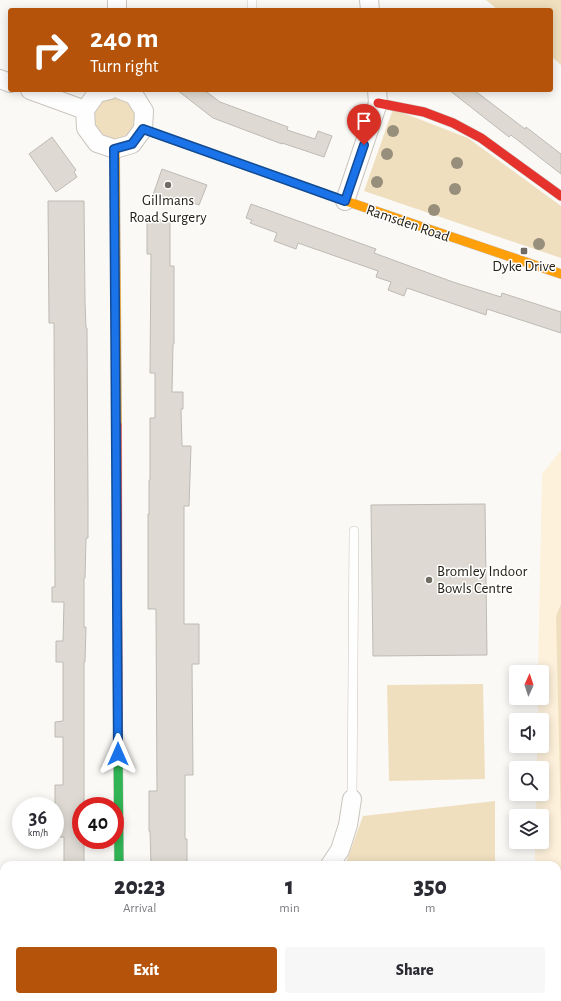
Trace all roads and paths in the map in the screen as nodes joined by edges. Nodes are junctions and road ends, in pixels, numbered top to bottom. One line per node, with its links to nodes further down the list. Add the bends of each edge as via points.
1 (36, 92): 5 (street)
2 (104, 92): 5 (street, via 97,94)
3 (126, 92): 6 (street, via 134,95 144,111)
4 (378, 97): 8 (street, via 453,123 481,138); 9 (street)
5 (85, 110): 7 (street, via 86,128 97,144)
6 (143, 129): 7 (street, via 132,144); 9 (street, Ramsden Road)
7 (114, 149): 13 (street)
8 (561, 196)
9 (345, 201): 10 (street, Ramsden Road)
10 (561, 274)
11 (354, 531): 12 (lane)
12 (352, 799): 14 (street, via 348,825 340,850)
13 (119, 861)
14 (333, 861)

